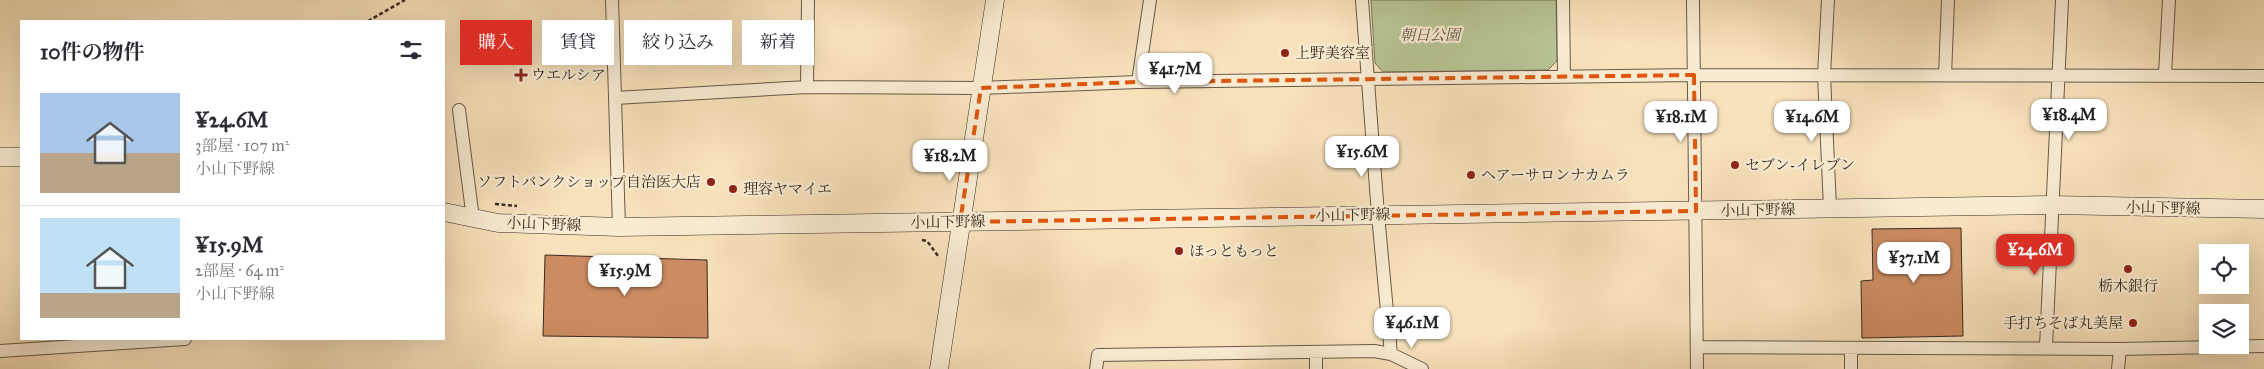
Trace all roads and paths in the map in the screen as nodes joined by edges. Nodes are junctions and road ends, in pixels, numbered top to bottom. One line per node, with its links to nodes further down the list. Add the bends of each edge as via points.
1 (405, 0): 13 (path)
2 (612, 0): 25 (street)
3 (808, 0): 23 (street)
4 (995, 0): 24 (main road)
5 (1150, 0): 22 (street)
6 (1362, 0): 21 (street)
7 (1563, 0): 18 (street)
8 (1693, 0): 15 (street)
9 (1828, 0): 16 (street)
10 (1948, 0): 17 (street)
11 (2062, 0): 19 (street)
12 (2169, 0): 14 (street)
13 (370, 20)
14 (2165, 74): 19 (street); 20 (street)
15 (1694, 75): 16 (street); 18 (street); 34 (street)
16 (1824, 75): 17 (street); 32 (street)
17 (1945, 75): 19 (street)
18 (1564, 76): 21 (street)
19 (2058, 76): 30 (street)
20 (2264, 76)
21 (1368, 79): 22 (street); 36 (street)
22 (1138, 82): 24 (street)
23 (807, 87): 24 (street); 25 (street)
24 (981, 88): 38 (main road)
25 (615, 98): 39 (street)
26 (459, 110): 37 (street)
27 (0, 157): 28 (main road)
28 (20, 157)
29 (494, 204): 31 (path)
30 (2052, 205): 32 (main road, 小山下野線); 33 (main road, 小山下野線); 43 (street)
31 (522, 206)
32 (1830, 208): 34 (main road, 小山下野線)
33 (2264, 210)
34 (1696, 211): 36 (main road, 小山下野線); 42 (street)
35 (445, 212): 37 (main road, 小山下野線)
36 (1378, 214): 38 (main road, 小山下野線); 48 (street)
37 (473, 219): 39 (main road, 小山下野線)
38 (960, 222): 39 (main road, 小山下野線); 49 (main road)
39 (619, 227)
40 (170, 340): 46 (street)
41 (2264, 346): 45 (street)
42 (1697, 347): 44 (street); 53 (street)
43 (2046, 347): 44 (street); 45 (street)
44 (1851, 348): 54 (street)
45 (2120, 349): 55 (street)
46 (0, 351)
47 (1316, 353): 48 (street, via 1374,351); 50 (street, via 1098,355); 51 (street)
48 (1391, 354): 52 (street)
49 (939, 369)
50 (1096, 369)
51 (1316, 369)
52 (1422, 369)
53 (1697, 369)
54 (1852, 369)
55 (2118, 369)

